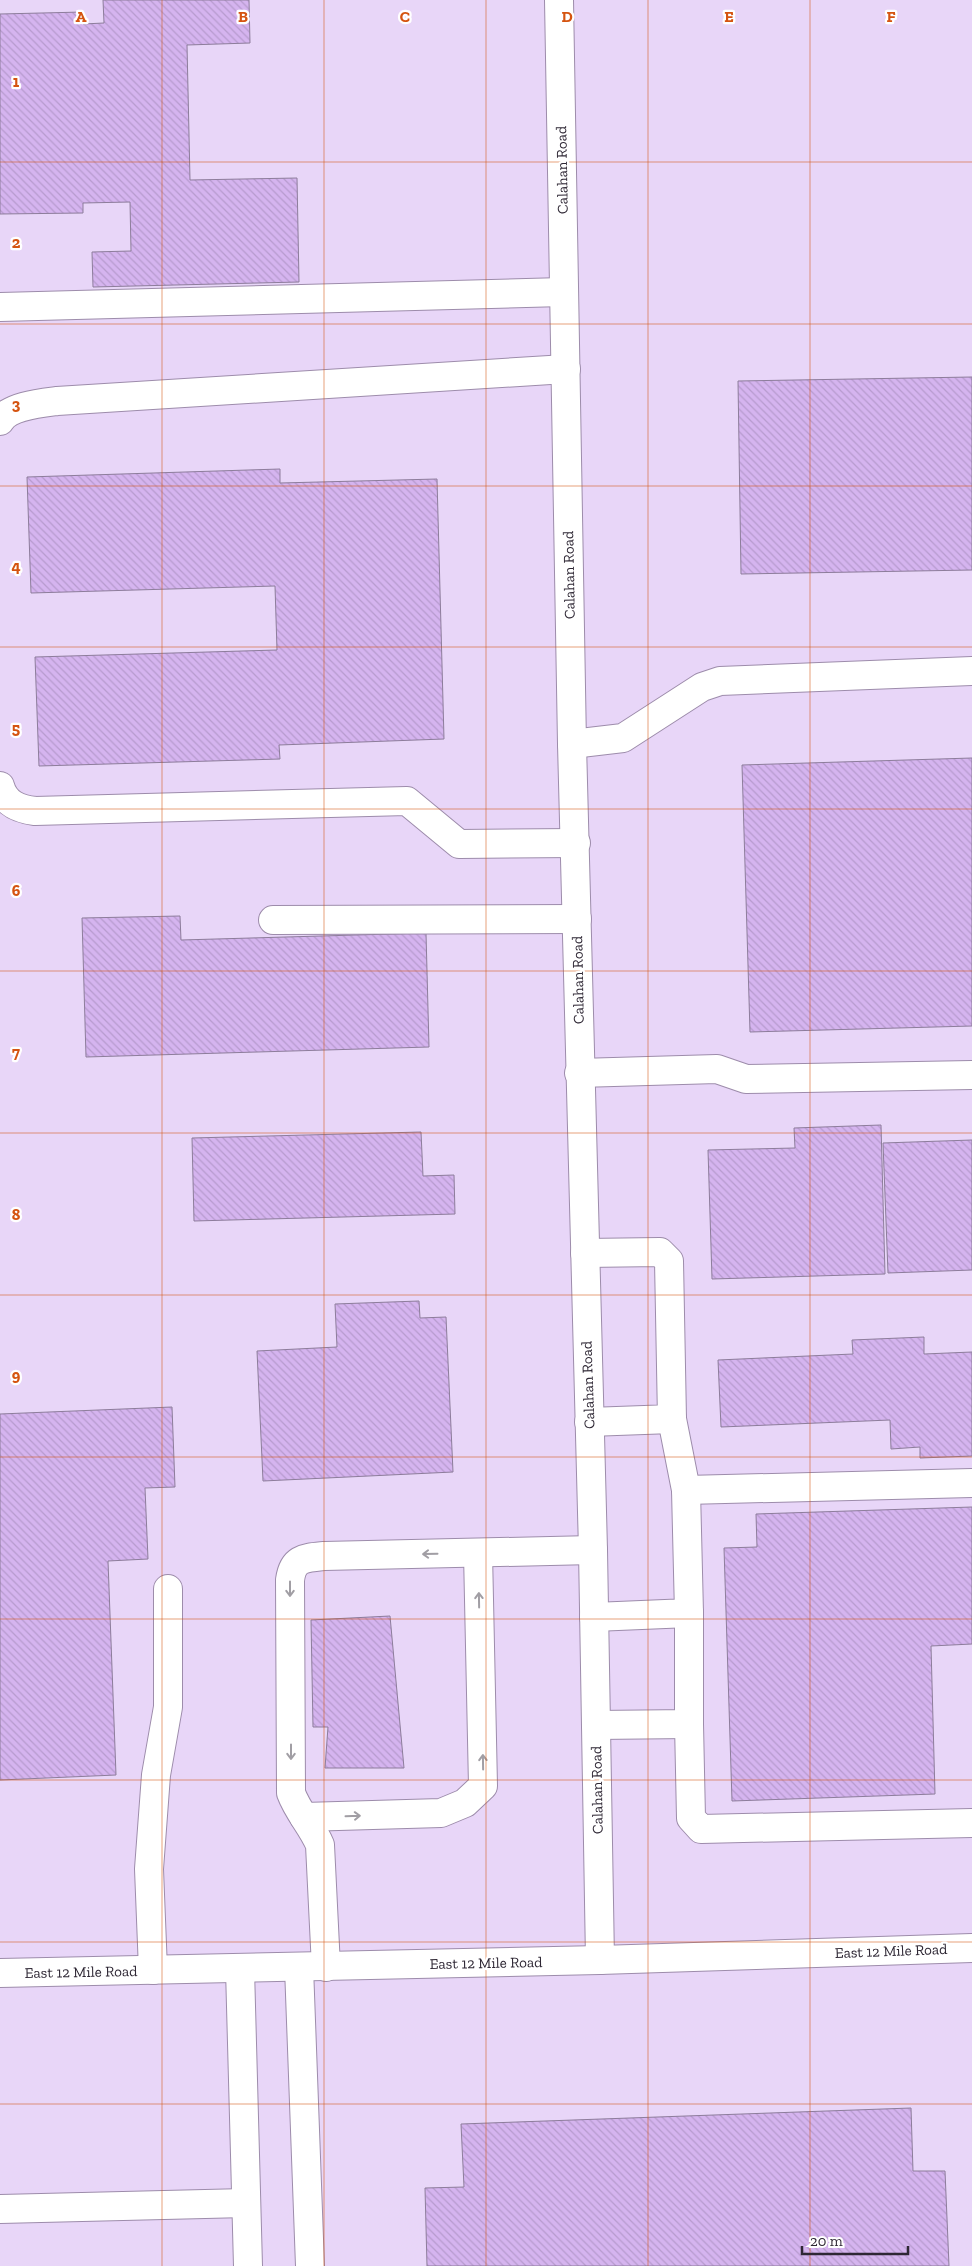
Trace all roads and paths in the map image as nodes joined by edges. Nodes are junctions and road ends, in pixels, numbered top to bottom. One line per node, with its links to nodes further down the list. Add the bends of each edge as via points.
1 (559, 0): 2 (street, Calahan Road)
2 (563, 292): 3 (street); 4 (street, Calahan Road)
3 (0, 307)
4 (566, 369): 5 (street, via 57,400 22,407); 7 (street, Calahan Road)
5 (0, 421)
6 (972, 672): 7 (street, via 720,681 702,686 623,738)
7 (572, 744): 9 (street, Calahan Road)
8 (0, 786): 9 (street, via 8,802 20,809 35,811 407,801 459,844)
9 (576, 843): 10 (street, Calahan Road)
10 (577, 918): 11 (street); 12 (street, Calahan Road)
11 (273, 920)
12 (580, 1073): 13 (street, via 717,1069 746,1079); 14 (street, Calahan Road)
13 (972, 1075)
14 (585, 1253): 15 (street, via 660,1252 669,1261); 16 (street, Calahan Road)
15 (672, 1420): 16 (street); 18 (street)
16 (590, 1422): 19 (street, Calahan Road)
17 (972, 1483): 18 (street)
18 (686, 1490): 22 (street)
19 (593, 1550): 20 (street); 23 (street, Calahan Road)
20 (478, 1553): 26 (street, one-way to 20, via 441,1813 465,1803 484,1786); 26 (street, one-way to 26, via 324,1556 305,1558 291,1570 291,1793)
21 (168, 1589): 33 (street, via 168,1707 156,1775 149,1869)
22 (689, 1613): 23 (street); 24 (street)
23 (594, 1617): 25 (street, Calahan Road)
24 (689, 1724): 25 (street); 27 (street, via 691,1818 701,1829)
25 (596, 1725): 29 (street, Calahan Road)
26 (304, 1817): 31 (street, via 320,1845)
27 (972, 1823)
28 (972, 1948): 29 (street, East 12 Mile Road)
29 (600, 1960): 31 (street, East 12 Mile Road)
30 (299, 1967): 31 (street, East 12 Mile Road); 32 (street, East 12 Mile Road); 38 (street)
31 (326, 1967)
32 (240, 1969): 33 (street, East 12 Mile Road); 35 (street)
33 (153, 1970): 34 (street, East 12 Mile Road)
34 (0, 1974)
35 (246, 2204): 36 (street); 37 (street)
36 (0, 2209)
37 (248, 2266)
38 (310, 2266)

